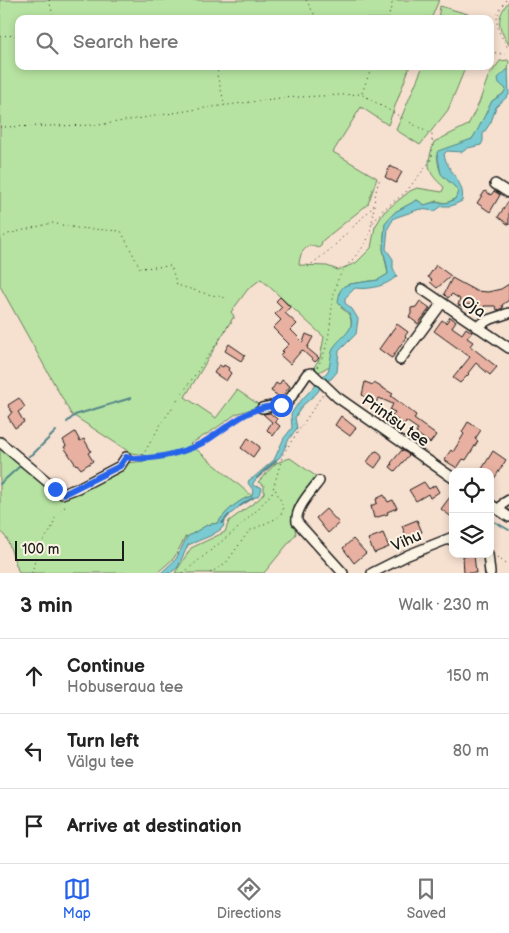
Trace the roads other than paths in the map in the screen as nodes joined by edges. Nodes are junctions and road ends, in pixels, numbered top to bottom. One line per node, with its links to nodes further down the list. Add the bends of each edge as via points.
1 (495, 184): 2 (street)
2 (509, 194)
3 (422, 289): 4 (street, Oja)
4 (442, 303): 6 (street, Oja); 8 (street)
5 (509, 313): 6 (street)
6 (476, 327): 7 (street, Oja)
7 (509, 348)
8 (400, 360)
9 (262, 408): 12 (street, Printsu tee, via 287,403 307,374)
10 (0, 442): 11 (street, via 64,494 120,466)
11 (126, 457)
12 (449, 475)
13 (319, 481): 20 (street, via 299,510 297,522)
14 (509, 500): 16 (street)
15 (494, 507): 16 (street)
16 (499, 510): 17 (street)
17 (509, 517)
18 (449, 539): 21 (street, Vihu)
19 (490, 558): 22 (street)
20 (343, 573)
21 (372, 573)
22 (490, 573)

